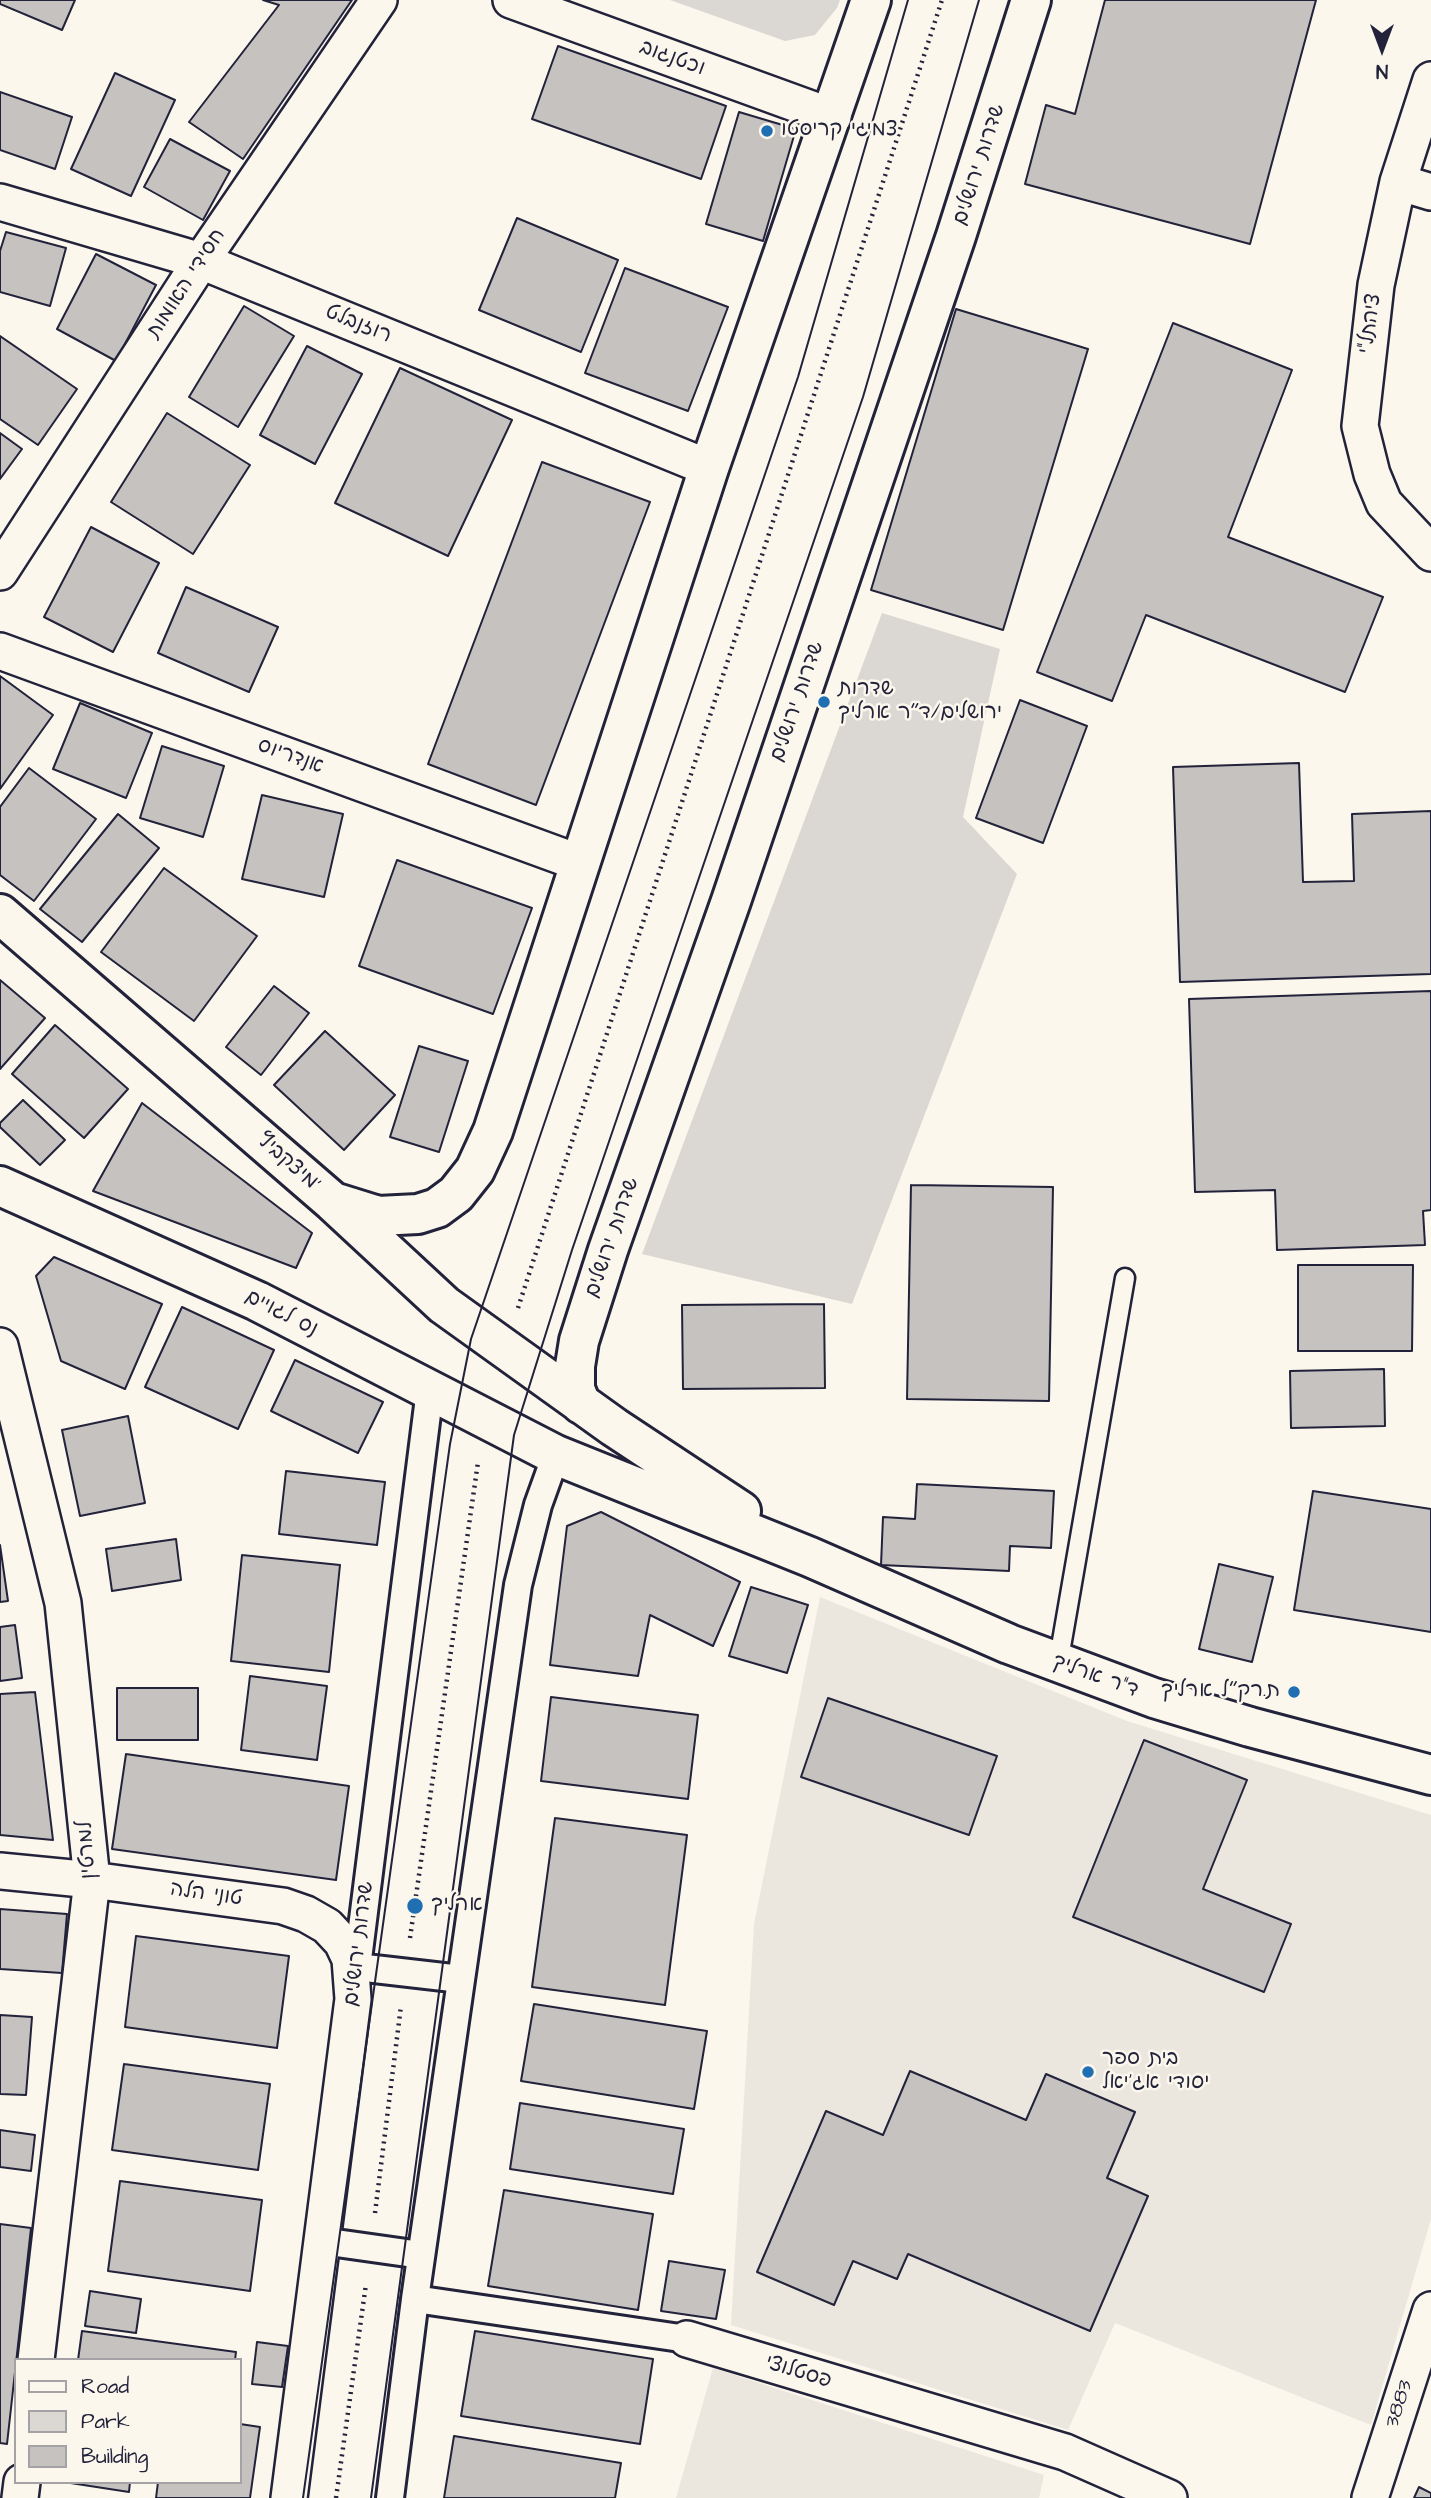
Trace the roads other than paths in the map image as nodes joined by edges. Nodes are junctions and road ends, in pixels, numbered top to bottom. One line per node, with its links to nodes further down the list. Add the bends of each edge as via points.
1 (379, 0): 10 (street, חסידי האומות)
2 (511, 0): 6 (street, וכטנגוב)
3 (871, 0): 6 (street)
4 (1031, 0): 22 (street, שדרות ירושלים, via 947,262 600,1276 575,1366 575,1389)
5 (1431, 80): 7 (street, ציהתל"י)
6 (833, 117): 11 (street)
7 (1398, 182): 8 (street); 12 (street, ציהתל"י, via 1376,285 1360,426 1384,503)
8 (1431, 192)
9 (0, 202): 10 (street, רוזנבלט)
10 (201, 261): 11 (street, רוזנבלט); 13 (street, חסידי האומות)
11 (709, 468): 15 (street)
12 (1431, 553)
13 (0, 572)
14 (0, 651): 15 (street, אנדריוס)
15 (580, 863): 18 (street, via 493,1131 475,1170 438,1208 418,1214 378,1216)
16 (0, 914): 18 (street, מיצקביץ')
17 (0, 1186): 21 (street, נס לגויים, via 257,1301)
18 (333, 1202): 22 (street, מיצקביץ', via 444,1305)
19 (1125, 1278): 25 (lane)
20 (0, 1346): 28 (street, למרטין, via 64,1603)
21 (430, 1390): 23 (street, נס לגויים); 30 (street, שדרות ירושלים)
22 (581, 1404): 24 (street, ד"ר ארליך)
23 (556, 1455): 24 (street, ד"ר ארליך); 29 (street, via 518,1585)
24 (810, 1557): 25 (street, ד"ר ארליך)
25 (1058, 1664): 26 (street, ד"ר ארליך, via 1250,1727)
26 (1431, 1775)
27 (0, 1871): 28 (street, טוני הלה)
28 (92, 1880): 30 (street, טוני הלה, via 283,1906 306,1914 342,1942); 36 (street, למרטין)
29 (461, 1979): 30 (street, via 405,1973); 32 (street)
30 (355, 1983): 31 (street, שדרות ירושלים)
31 (322, 2241): 32 (street); 37 (street, שדרות ירושלים)
32 (421, 2255): 33 (street)
33 (415, 2299): 35 (street, פסטלוצי); 38 (street)
34 (1431, 2310): 40 (street, 3883)
35 (687, 2339): 39 (street, פסטלוצי, via 1065,2452)
36 (36, 2358)
37 (289, 2498)
38 (390, 2498)
39 (1169, 2498)
40 (1370, 2498)

